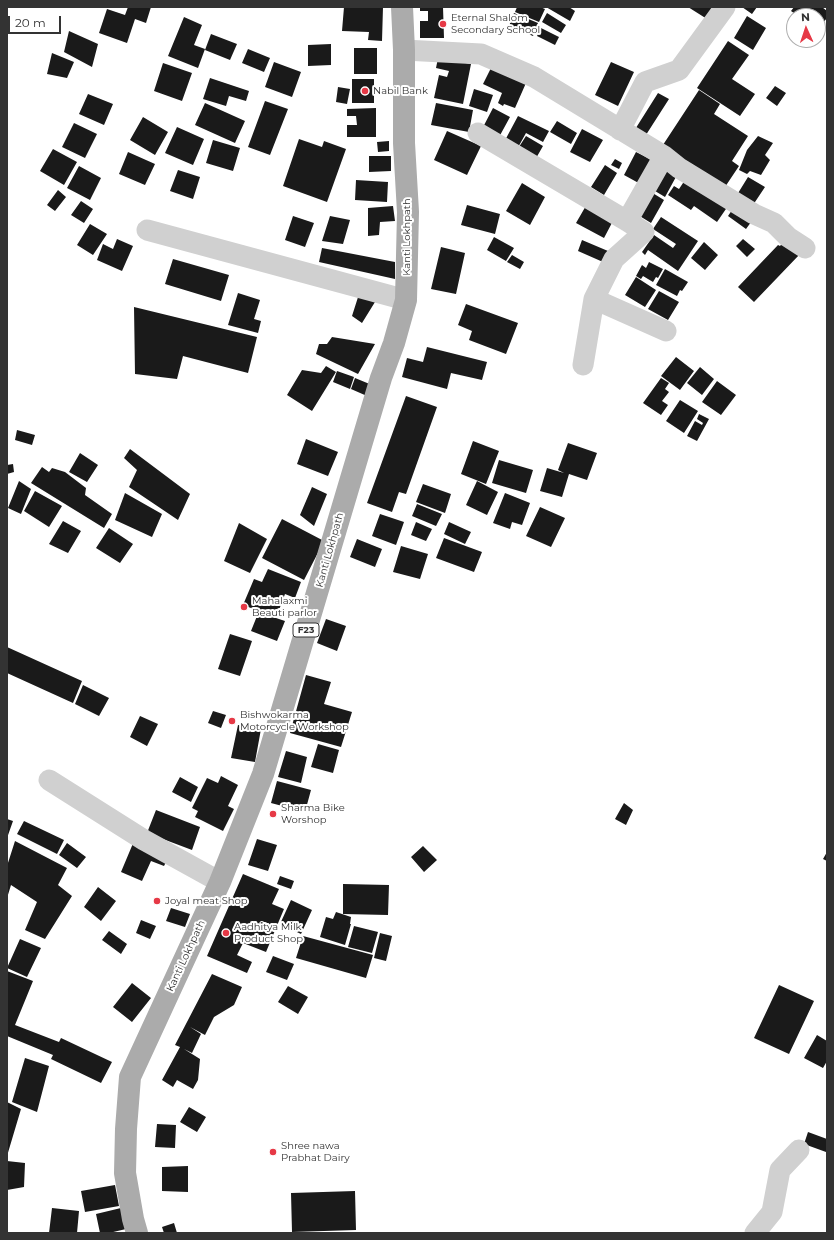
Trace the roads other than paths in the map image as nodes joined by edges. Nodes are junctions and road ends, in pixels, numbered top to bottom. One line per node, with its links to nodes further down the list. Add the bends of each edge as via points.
1 (402, 7): 3 (main road, Kanti Lokhpath / F23)
2 (726, 7): 4 (street, via 679,70 645,82)
3 (404, 50): 4 (street, via 482,54 534,77); 11 (main road, Kanti Lokhpath / F23, via 404,143 408,212)
4 (620, 130): 6 (street)
5 (478, 133): 7 (street)
6 (664, 156): 7 (street); 9 (street, via 679,168 774,224)
7 (627, 221): 10 (street, via 644,232 614,259)
8 (147, 230): 11 (street)
9 (805, 248)
10 (594, 299): 12 (street); 13 (street)
11 (406, 300): 15 (main road, Kanti Lokhpath / F23, via 263,774)
12 (666, 331)
13 (583, 366)
14 (49, 780): 15 (street, via 144,840)
15 (220, 882): 17 (main road, Kanti Lokhpath / F23, via 130,1077 125,1173)
16 (799, 1150): 18 (street, via 780,1170 772,1212)
17 (137, 1233)
18 (755, 1233)

